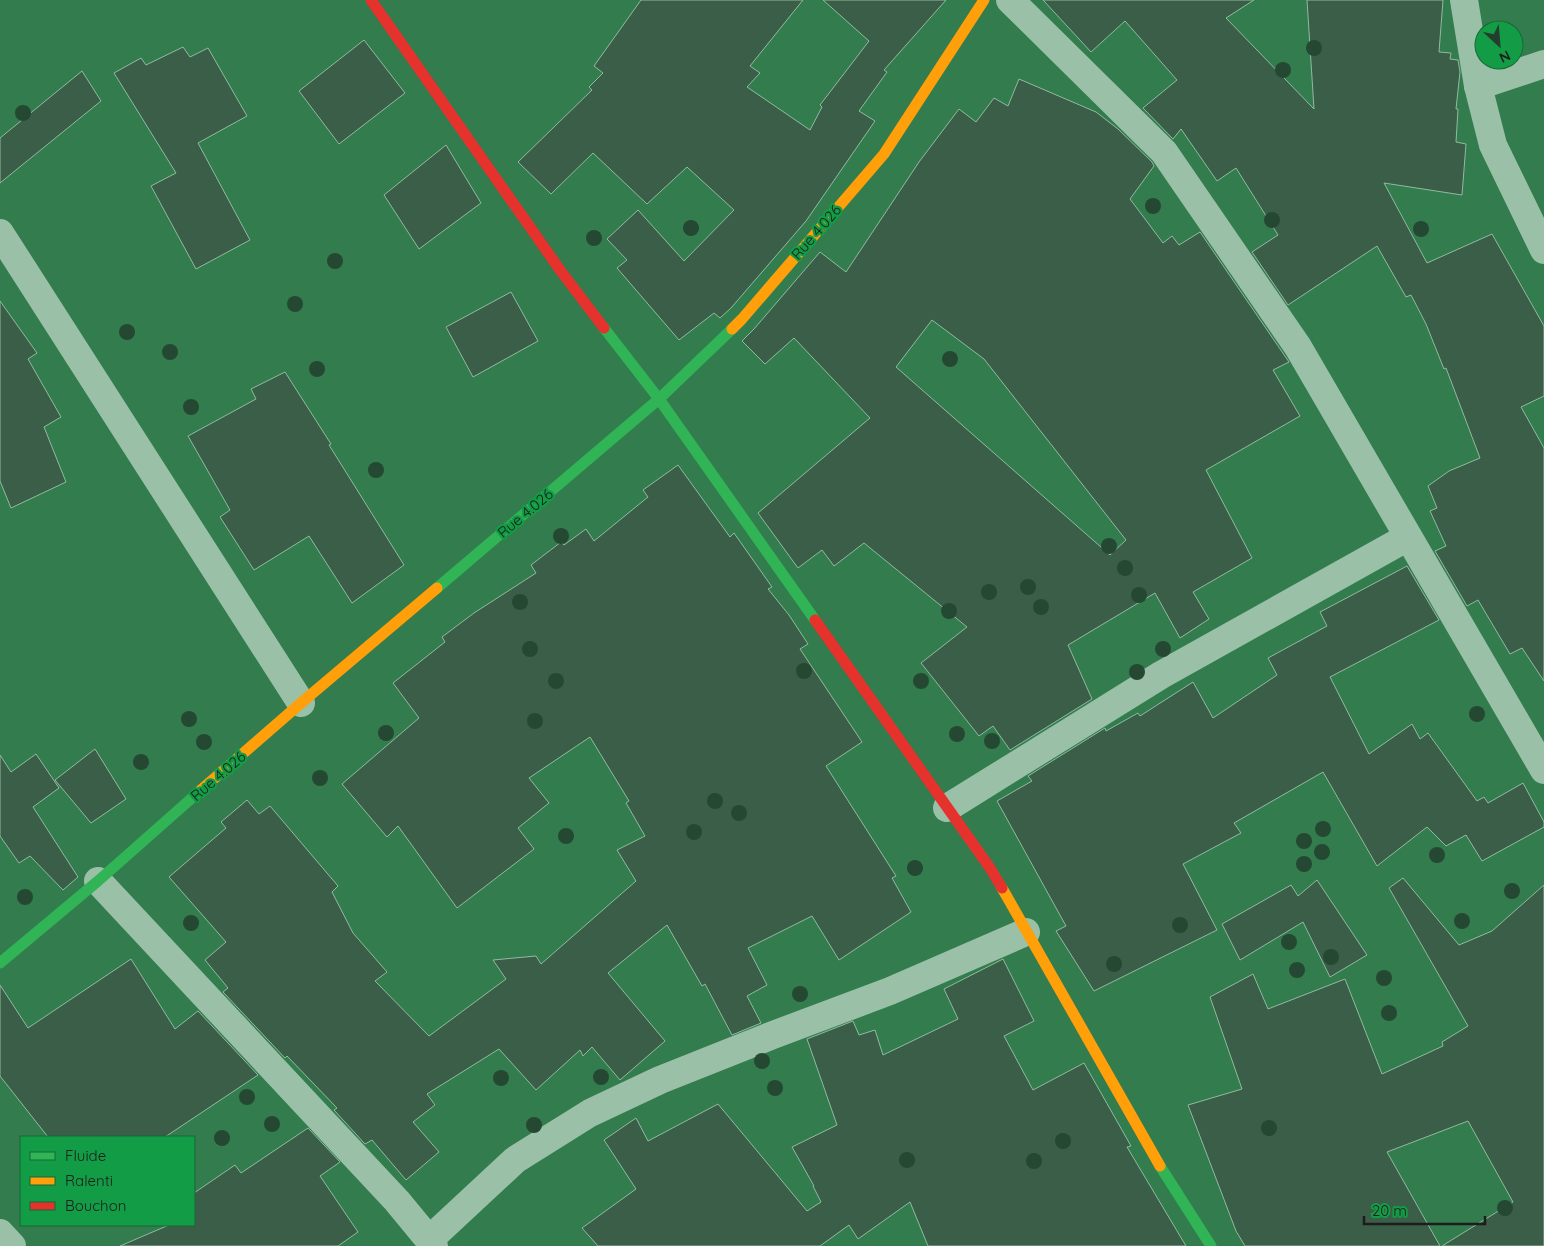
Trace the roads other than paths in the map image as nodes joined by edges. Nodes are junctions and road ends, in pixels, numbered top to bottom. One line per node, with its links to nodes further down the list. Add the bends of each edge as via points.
1 (371, 0): 9 (street, via 560,270)
2 (984, 0): 9 (street, Rue 4.026, via 884,154 742,319)
3 (1010, 0): 10 (street, via 1164,152 1298,347)
4 (1464, 0): 6 (street)
5 (1544, 64): 6 (street)
6 (1478, 86): 8 (street, via 1493,145)
7 (0, 232): 11 (street)
8 (1544, 250)
9 (659, 399): 11 (street, Rue 4.026); 13 (street)
10 (1408, 537): 12 (street); 13 (street, via 1161,675)
11 (302, 703): 14 (street, Rue 4.026)
12 (1544, 770)
13 (947, 808): 15 (street, via 990,868)
14 (98, 881): 16 (street, Rue 4.026); 18 (street, via 397,1201)
15 (1026, 932): 18 (street, via 890,991 660,1080 590,1113 515,1160); 20 (street, via 1171,1185)
16 (2, 958)
17 (0, 1233): 19 (street)
18 (431, 1243)
19 (12, 1246)
20 (1211, 1246)

